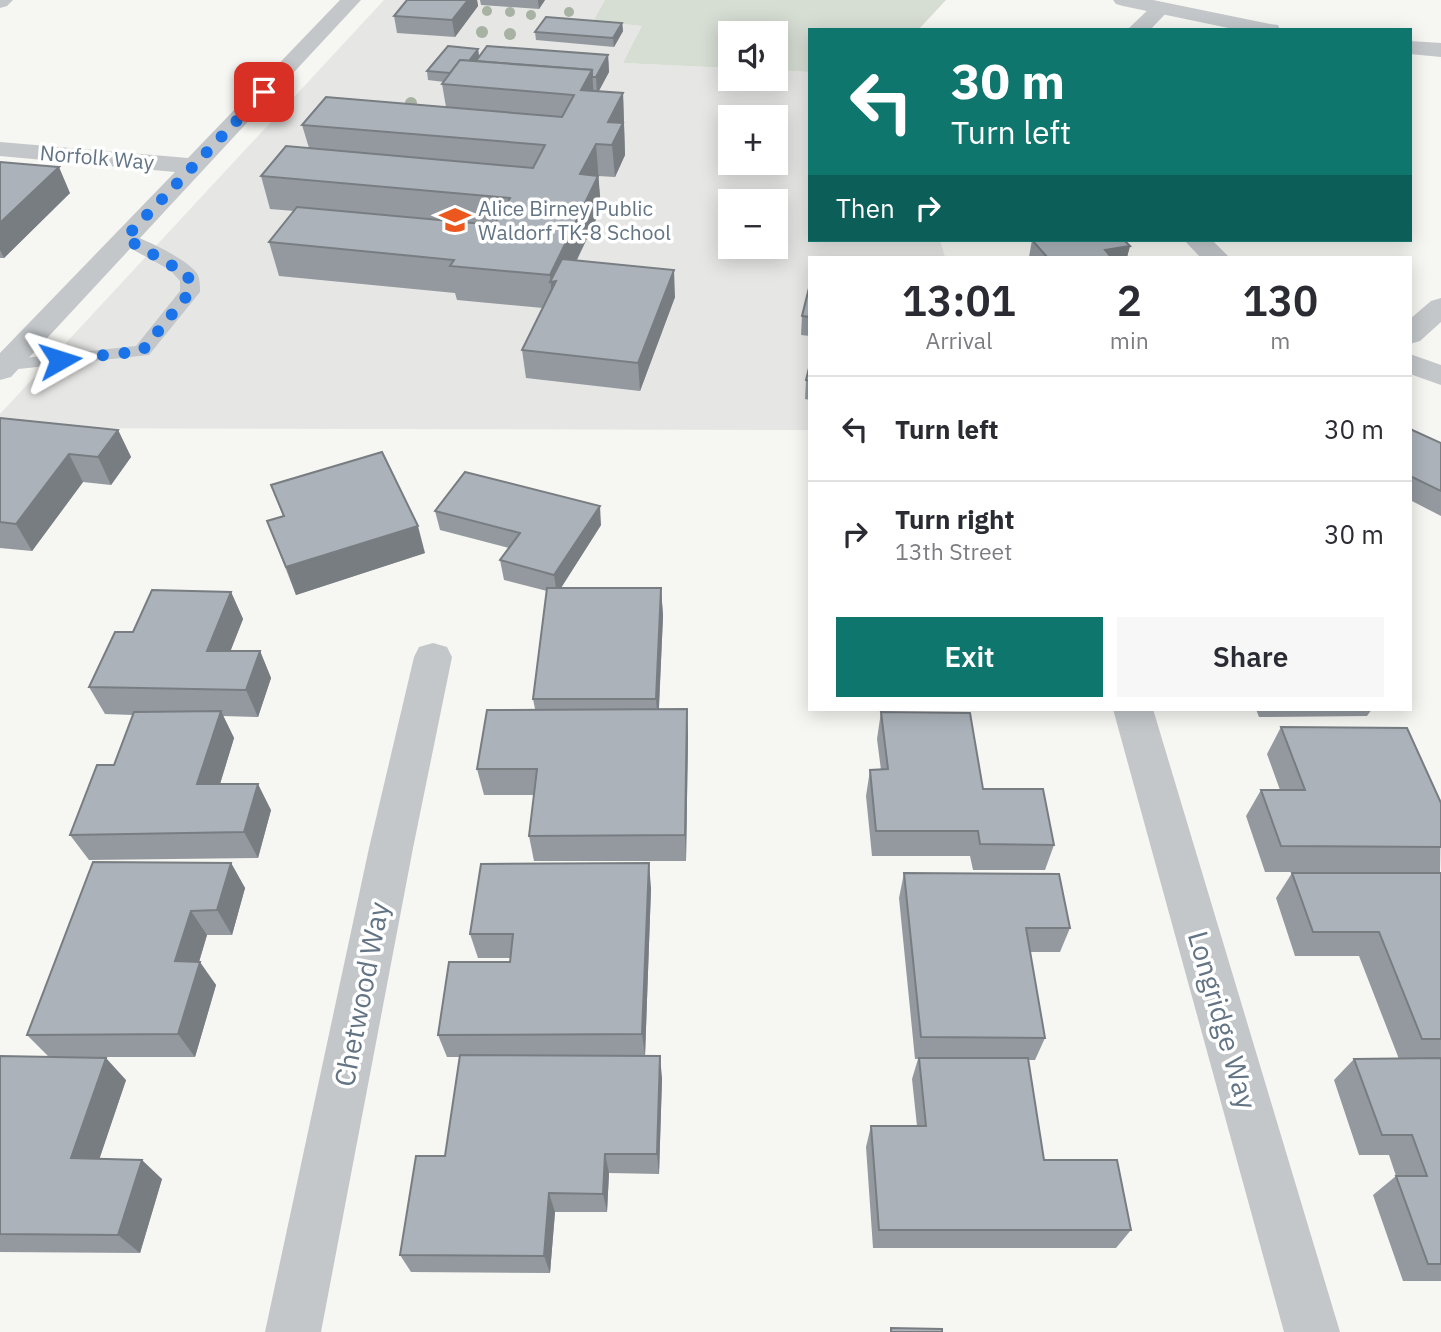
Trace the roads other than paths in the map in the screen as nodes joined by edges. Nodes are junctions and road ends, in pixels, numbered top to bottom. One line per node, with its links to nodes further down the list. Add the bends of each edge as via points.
1 (351, 0): 9 (street)
2 (1123, 0): 3 (street)
3 (1160, 9): 4 (street); 5 (street)
4 (1139, 28)
5 (1260, 28)
6 (1412, 47): 7 (street)
7 (1441, 50)
8 (0, 149): 9 (street, Norfolk Way)
9 (194, 166): 10 (street)
10 (125, 238): 16 (street); 16 (lane, via 180,269 191,284 190,292 142,351)
11 (1199, 242): 12 (street)
12 (1214, 256)
13 (1441, 307): 14 (street)
14 (1412, 333)
15 (1412, 364): 17 (street)
16 (2, 369)
17 (1441, 376)
18 (433, 657): 20 (street, Chetwood Way)
19 (1134, 711): 21 (street, Longridge Way)
20 (293, 1332)
21 (1312, 1332)

